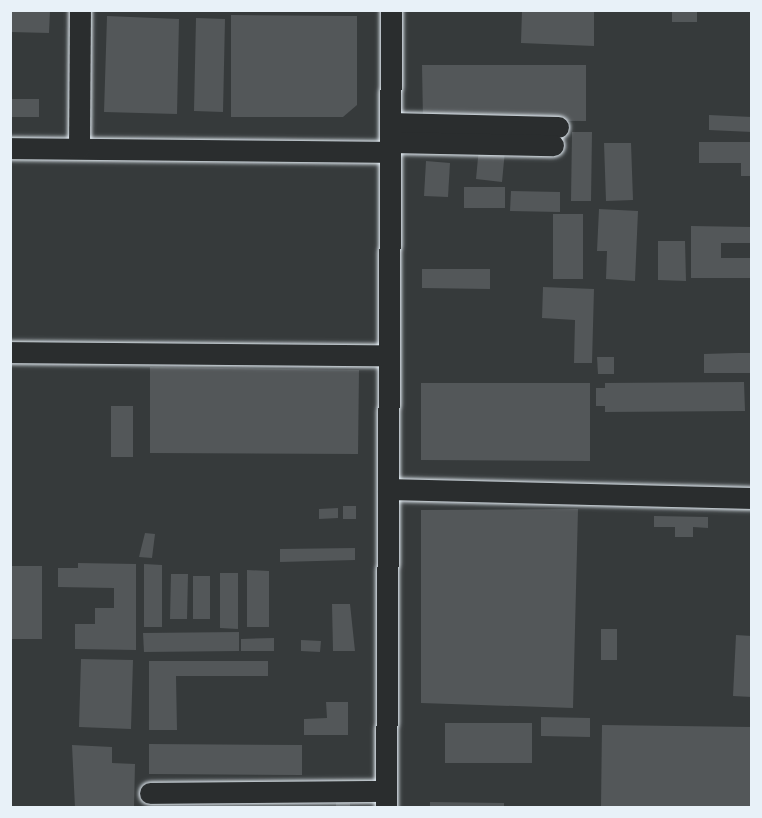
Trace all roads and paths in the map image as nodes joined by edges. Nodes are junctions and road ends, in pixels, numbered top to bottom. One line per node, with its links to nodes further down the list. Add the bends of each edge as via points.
1 (80, 10): 6 (lane)
2 (391, 10): 4 (lane)
3 (555, 136): 4 (lane)
4 (390, 139): 6 (lane); 8 (lane)
5 (10, 147): 6 (lane)
6 (79, 148)
7 (10, 352): 8 (lane)
8 (389, 355): 9 (lane)
9 (388, 489): 10 (lane); 12 (lane)
10 (752, 498)
11 (150, 793): 12 (lane)
12 (386, 799)

